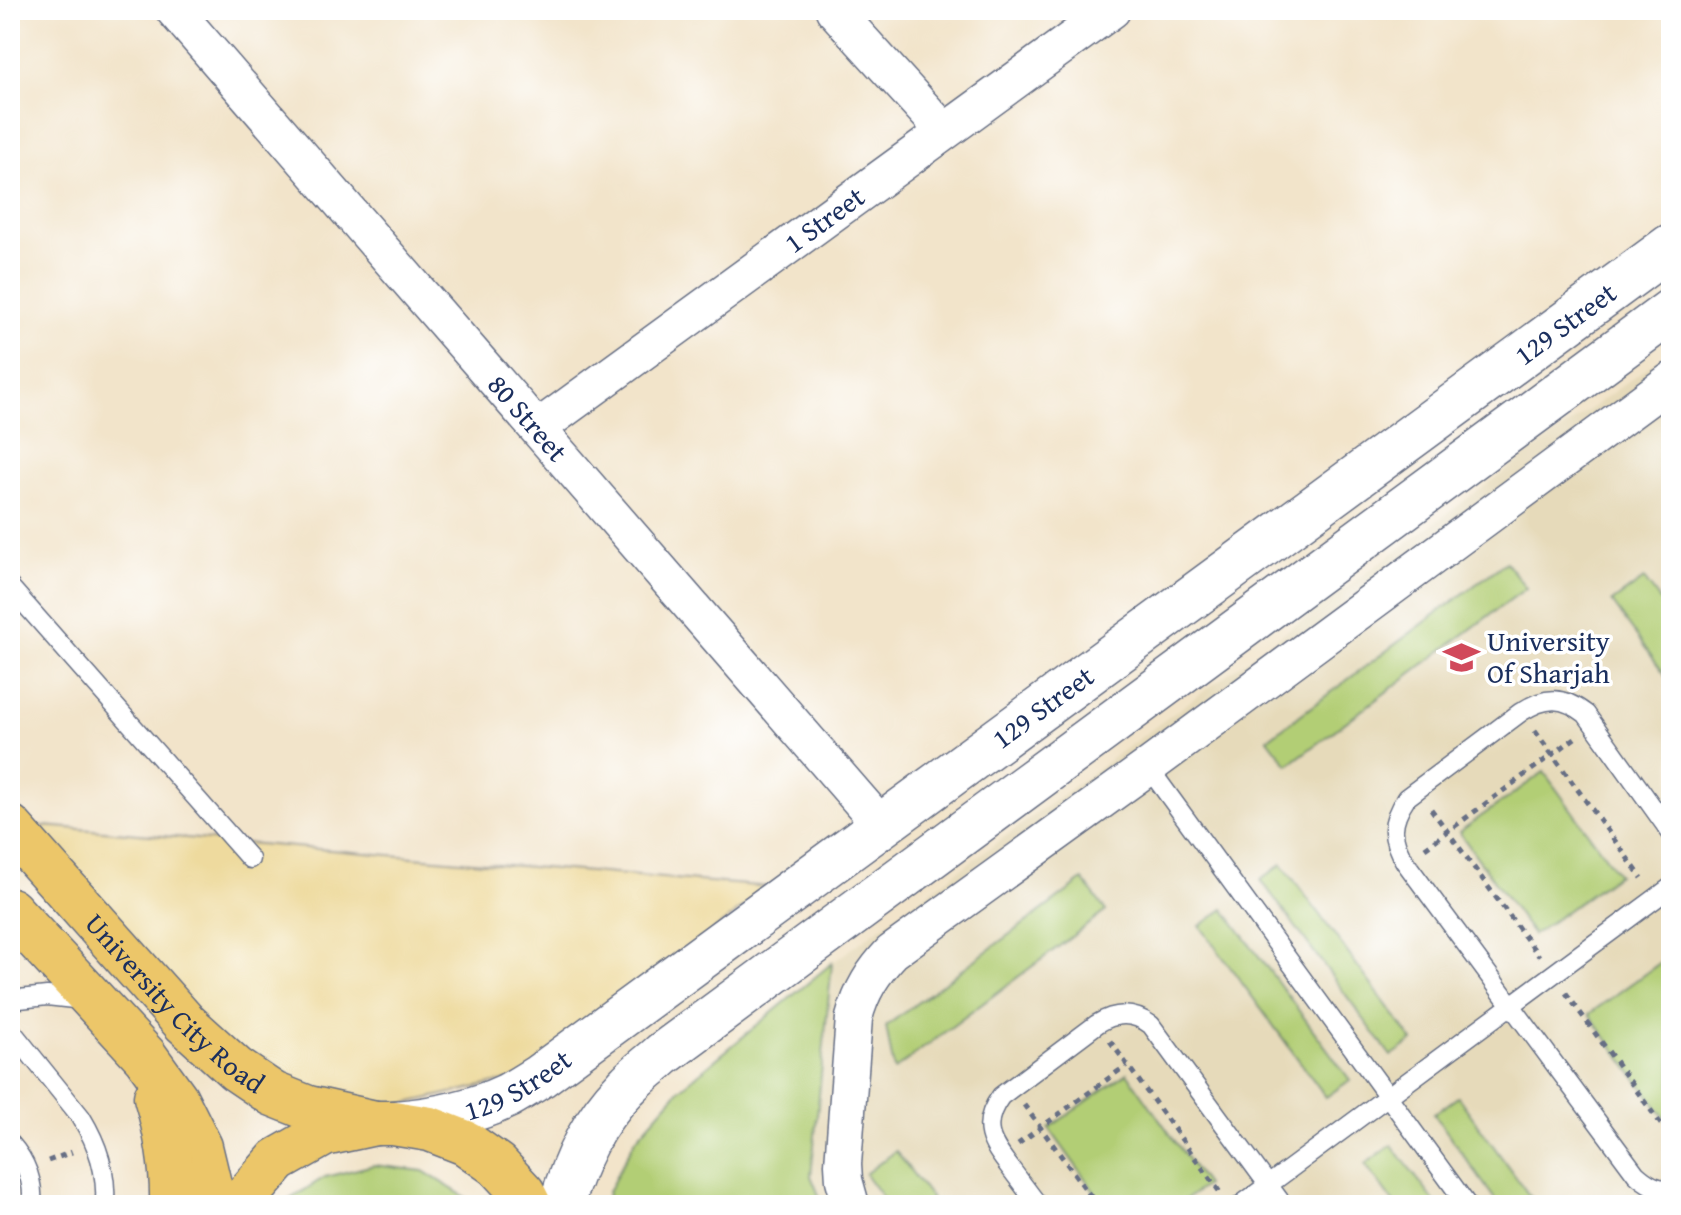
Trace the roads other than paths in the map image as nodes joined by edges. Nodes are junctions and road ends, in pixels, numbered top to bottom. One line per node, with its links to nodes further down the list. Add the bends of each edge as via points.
1 (174, 10): 8 (street, 80 Street)
2 (834, 10): 4 (street)
3 (1112, 10): 4 (street, 1 Street)
4 (944, 131): 8 (street, 1 Street)
5 (1671, 246): 11 (street, 129 Street)
6 (1671, 311): 33 (street, 129 Street, via 663,1054 626,1086 596,1124 573,1167)
7 (1671, 381): 10 (street)
8 (538, 428): 11 (street, 80 Street)
9 (10, 587): 14 (lane)
10 (1148, 767): 22 (lane); 34 (street, via 892,952 867,982 854,1018 847,1094 844,1180)
11 (882, 826): 23 (street, 129 Street, via 507,1096 432,1120)
12 (10, 827): 23 (main road, University City Road, via 185,1023 236,1069 273,1094 308,1108)
13 (1671, 833): 19 (lane, via 1586,714 1561,701 1533,704 1406,798 1394,823 1397,850)
14 (250, 859)
15 (1664, 893): 19 (lane)
16 (10, 910): 18 (main road, University City Road)
17 (10, 1000): 18 (lane, via 47,996)
18 (97, 1003): 21 (main road, University City Road)
19 (1510, 1006): 22 (lane); 26 (lane, via 1636,1174 1646,1184)
20 (10, 1029): 28 (lane, via 81,1117 95,1143)
21 (145, 1056): 29 (main road, via 166,1131); 30 (main road, University City Road, via 176,1099 200,1147)
22 (1388, 1096): 25 (lane); 38 (lane)
23 (384, 1123): 31 (main road, via 324,1134 278,1160); 32 (main road, University City Road, via 430,1129 466,1143 497,1165)
24 (10, 1143): 27 (lane, via 27,1169)
25 (1268, 1185): 35 (lane, via 1151,1025 1118,1014 1097,1024 993,1107 993,1145); 36 (lane); 37 (lane)
26 (1671, 1190)
27 (32, 1205)
28 (105, 1205)
29 (172, 1205)
30 (214, 1205)
31 (241, 1205)
32 (529, 1205)
33 (561, 1205)
34 (851, 1205)
35 (1038, 1205)
36 (1241, 1205)
37 (1283, 1205)
38 (1467, 1205)

